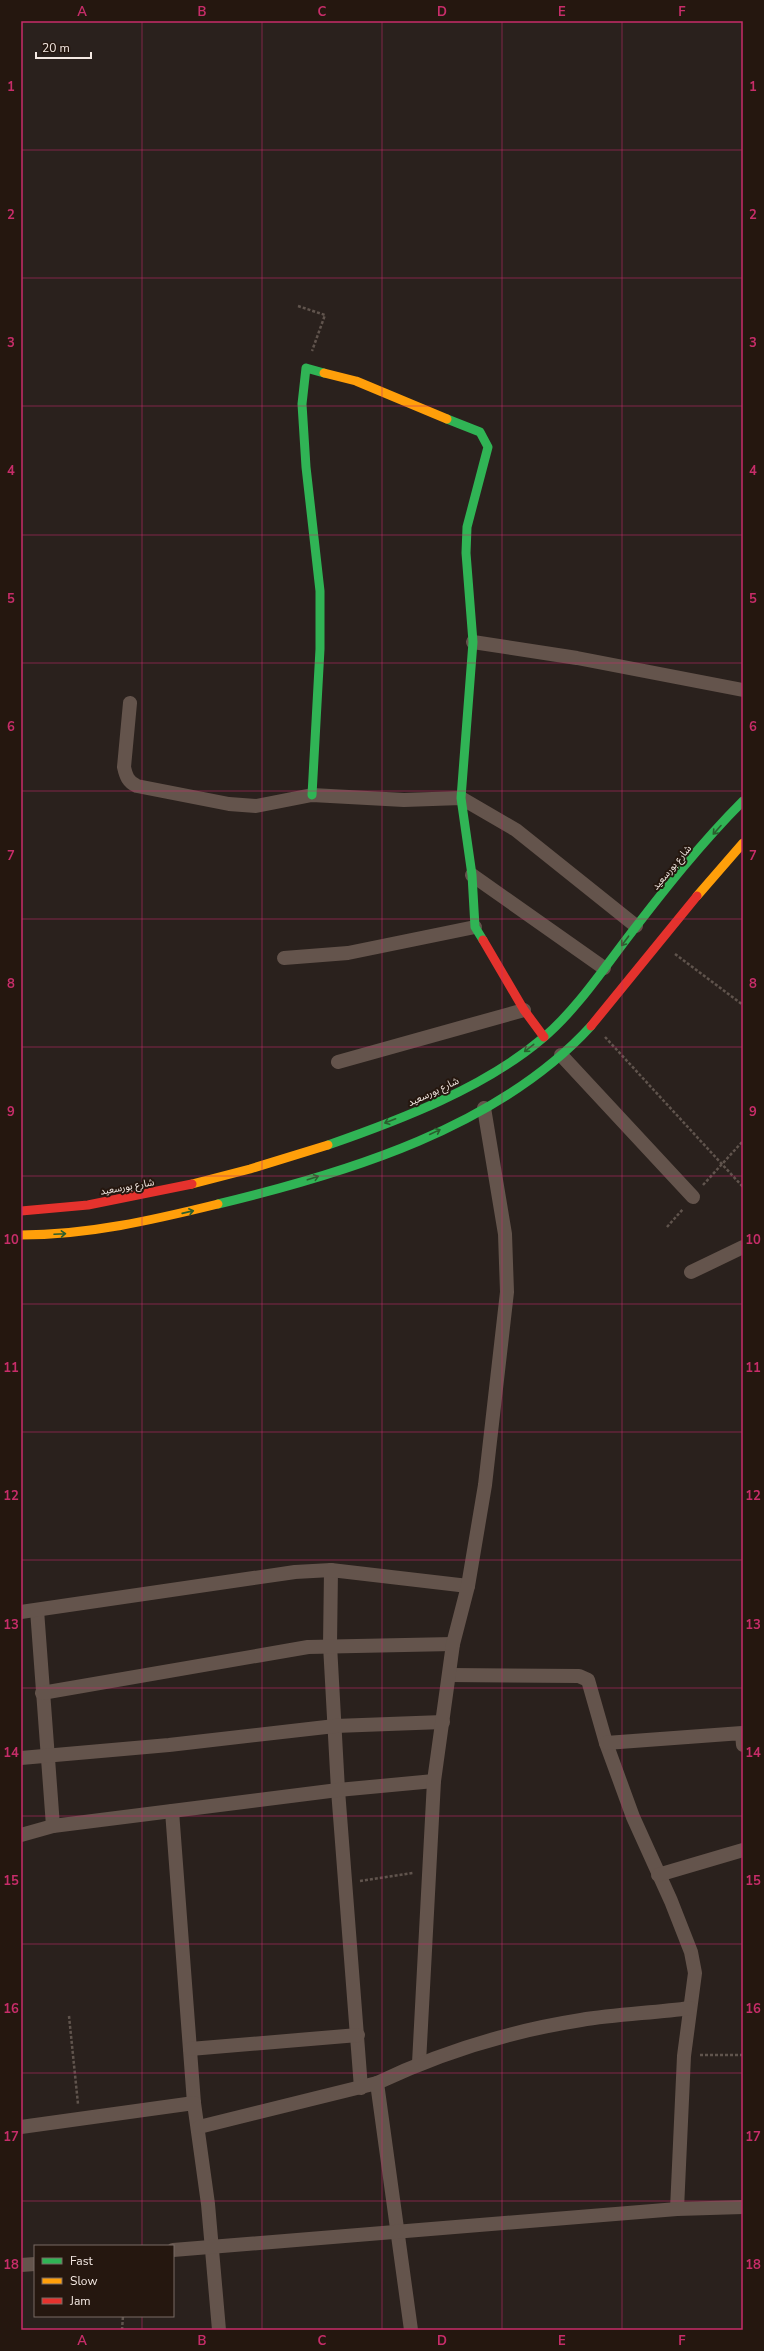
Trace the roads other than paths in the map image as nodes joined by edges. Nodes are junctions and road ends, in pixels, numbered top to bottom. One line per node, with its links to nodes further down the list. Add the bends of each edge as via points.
1 (473, 642): 2 (street, via 578,658); 4 (street, via 466,553 467,534 488,447 485,438 480,432 404,399 356,381 306,368 302,404 320,591 320,649); 5 (street)
2 (743, 690)
3 (130, 703): 4 (street, via 124,767 131,783 229,804 256,806)
4 (312, 795): 5 (street, via 404,800)
5 (461, 798): 8 (street); 9 (street, via 516,830)
6 (743, 801): 9 (street, شارع بورسعيد, one-way to 9)
7 (743, 843): 15 (street, via 592,1023)
8 (472, 874): 10 (street); 12 (street)
9 (636, 926): 12 (street, شارع بورسعيد, one-way to 12)
10 (475, 927): 11 (street, via 348,953); 13 (street)
11 (284, 958)
12 (604, 968): 14 (street, شارع بورسعيد)
13 (524, 1010): 14 (street); 16 (street)
14 (544, 1036): 18 (street, شارع بورسعيد, one-way to 18, via 518,1057 479,1081)
15 (561, 1055): 17 (street); 20 (street)
16 (338, 1062)
17 (484, 1108): 19 (street, one-way to 17); 26 (street, via 505,1234 507,1292 485,1485)
18 (408, 1114): 19 (street); 21 (street, شارع بورسعيد, one-way to 21, via 301,1153 170,1190 65,1208)
19 (415, 1134): 22 (street, one-way to 19, via 67,1234 109,1229 248,1198 358,1163)
20 (694, 1197)
21 (21, 1211)
22 (21, 1235)
23 (743, 1247): 24 (street)
24 (691, 1272)
25 (331, 1570): 26 (street); 27 (street, via 295,1572); 30 (street)
26 (468, 1586): 29 (street)
27 (38, 1610): 28 (street); 32 (street)
28 (21, 1612)
29 (453, 1644): 30 (street); 31 (street)
30 (330, 1645): 32 (street); 34 (street)
31 (449, 1675): 33 (street); 36 (street, via 582,1676 588,1680 594,1695)
32 (42, 1693): 37 (street)
33 (443, 1722): 34 (street); 39 (street)
34 (335, 1726): 37 (street); 40 (street)
35 (743, 1735): 36 (street)
36 (606, 1743): 45 (street, via 633,1817)
37 (48, 1757): 38 (street); 42 (street)
38 (21, 1758)
39 (434, 1781): 40 (street); 49 (street)
40 (338, 1790): 41 (street); 47 (street)
41 (172, 1811): 42 (street); 48 (street)
42 (53, 1826): 43 (street)
43 (21, 1835)
44 (743, 1850): 45 (street)
45 (658, 1875): 46 (street, via 672,1901 691,1952 695,1973)
46 (690, 2008): 49 (street, via 582,2019 552,2025); 56 (street, via 684,2056)
47 (358, 2035): 48 (street); 51 (street)
48 (190, 2049): 52 (street)
49 (419, 2063): 50 (street)
50 (377, 2083): 51 (street); 57 (street)
51 (361, 2088): 54 (street)
52 (194, 2103): 53 (street); 54 (street)
53 (21, 2127)
54 (199, 2127): 58 (street)
55 (743, 2207): 56 (street)
56 (677, 2209): 57 (street)
57 (397, 2233): 58 (street); 63 (street)
58 (212, 2248): 59 (street); 62 (street)
59 (174, 2250)
60 (34, 2264): 61 (street)
61 (21, 2265)
62 (219, 2330)
63 (411, 2330)

